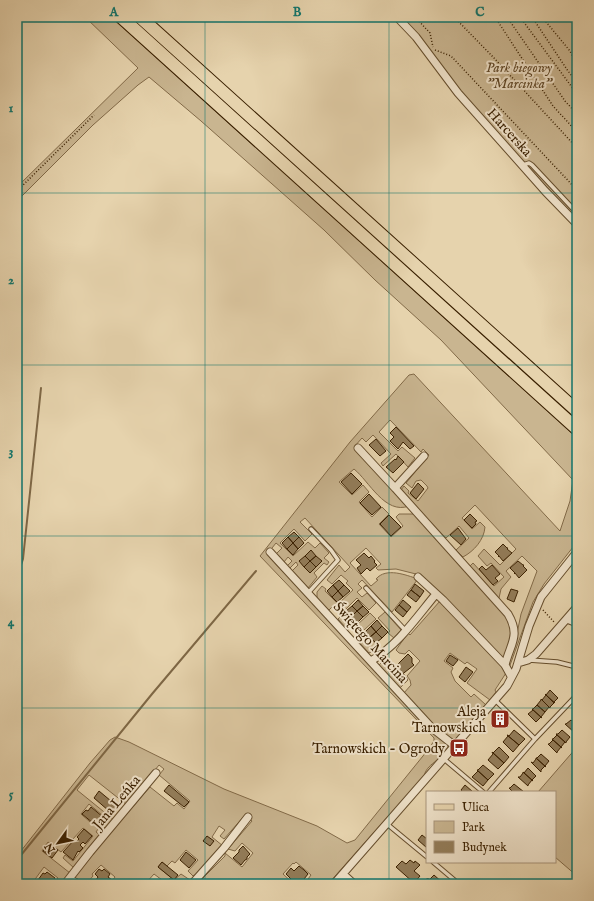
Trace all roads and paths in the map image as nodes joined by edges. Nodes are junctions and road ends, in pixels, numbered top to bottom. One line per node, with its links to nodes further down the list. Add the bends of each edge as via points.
1 (121, 17): 29 (main road)
2 (140, 17): 28 (main road)
3 (397, 17): 23 (street, Harcerska, via 416,37 458,93)
4 (415, 17): 24 (path, via 430,33 433,48 451,56)
5 (454, 17): 22 (path)
6 (495, 17): 21 (path, via 553,106)
7 (507, 17): 19 (path)
8 (520, 17): 18 (path)
9 (532, 17): 17 (path)
10 (542, 17): 14 (path)
11 (567, 17): 12 (path)
12 (577, 28)
13 (577, 52): 14 (path)
14 (572, 55): 15 (path)
15 (576, 63): 16 (path)
16 (577, 66)
17 (577, 82)
18 (577, 94)
19 (577, 114)
20 (94, 115): 25 (path)
21 (577, 132)
22 (577, 148)
23 (523, 165): 26 (lane, via 532,165); 27 (street, Harcerska)
24 (577, 190)
25 (17, 191)
26 (577, 213)
27 (577, 224)
28 (577, 411)
29 (577, 429)
30 (358, 448): 32 (street)
31 (424, 456): 32 (street)
32 (395, 488): 49 (street, via 513,622 514,636)
33 (311, 529): 38 (lane, via 338,560)
34 (270, 552): 38 (street, Świętego Marcina)
35 (577, 552): 40 (street)
36 (418, 577): 39 (street)
37 (366, 588): 45 (lane)
38 (308, 594): 47 (street, Świętego Marcina)
39 (436, 594): 45 (street); 49 (street)
40 (538, 604): 44 (path); 48 (street)
41 (577, 607): 42 (street)
42 (567, 619): 43 (street); 44 (street)
43 (577, 623)
44 (559, 628): 46 (street)
45 (405, 630): 47 (street, via 389,648)
46 (528, 660): 48 (street); 50 (lane, via 557,662)
47 (370, 661): 55 (street, Świętego Marcina, via 432,728)
48 (518, 663): 51 (street)
49 (505, 665): 51 (street)
50 (577, 667)
51 (511, 676): 53 (street, via 507,686)
52 (575, 697): 54 (lane)
53 (495, 700): 54 (lane); 55 (street)
54 (535, 739): 59 (lane)
55 (455, 746): 56 (street)
56 (444, 759): 58 (lane); 61 (street)
57 (156, 773): 65 (street, Jana Leńka)
58 (482, 791)
59 (490, 791)
60 (248, 817): 67 (street)
61 (387, 824): 62 (lane); 64 (street)
62 (426, 856)
63 (434, 863): 70 (lane)
64 (343, 874): 68 (street); 69 (street)
65 (68, 881): 66 (street)
66 (77, 884)
67 (192, 884)
68 (334, 884)
69 (354, 884)
70 (459, 884)

